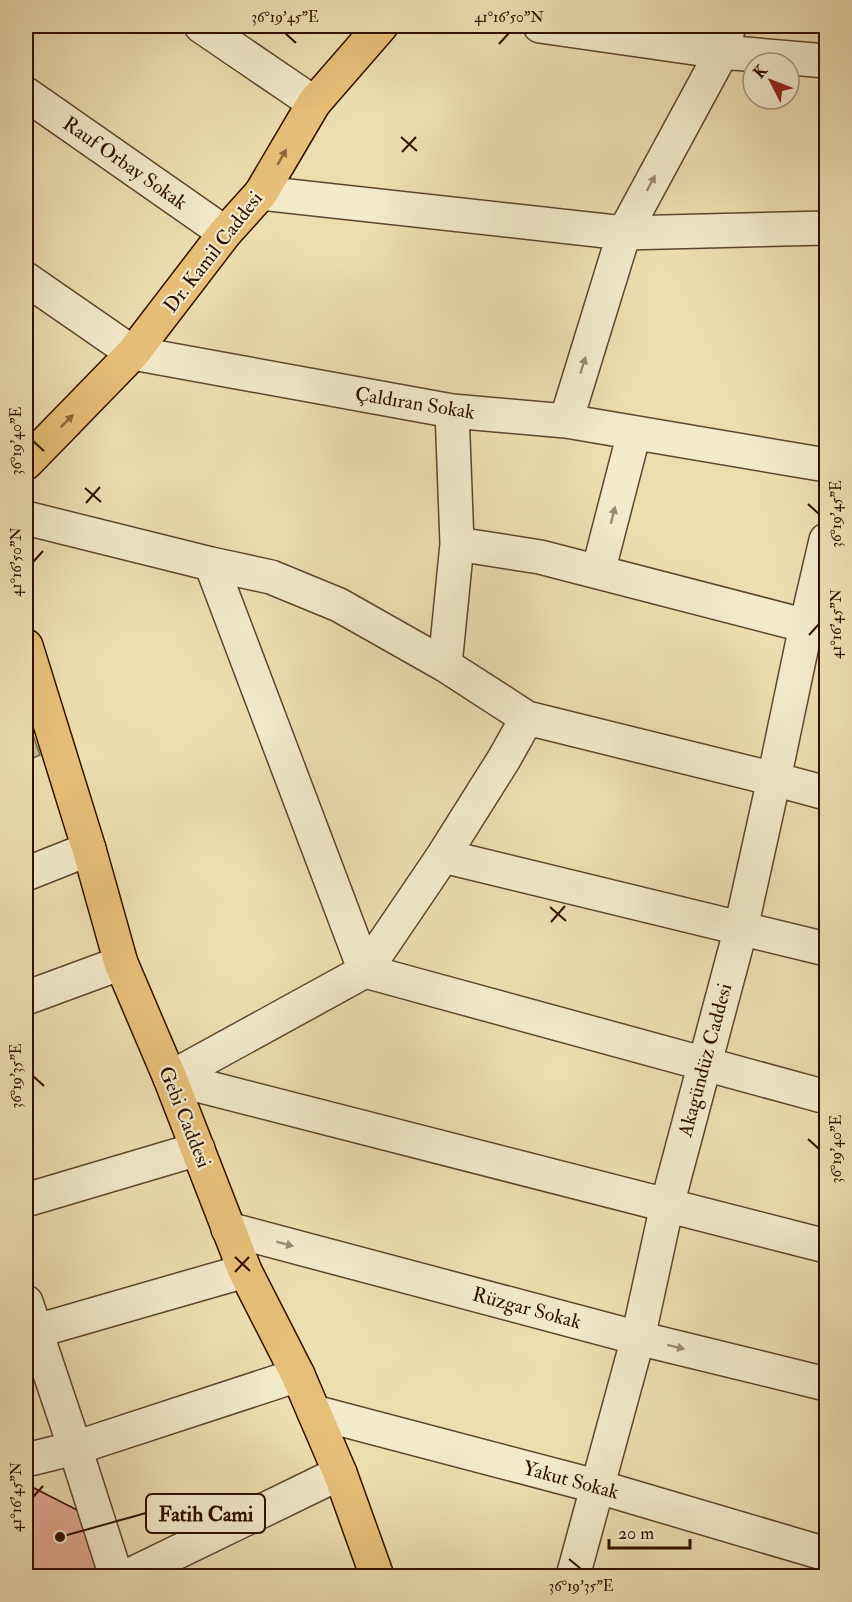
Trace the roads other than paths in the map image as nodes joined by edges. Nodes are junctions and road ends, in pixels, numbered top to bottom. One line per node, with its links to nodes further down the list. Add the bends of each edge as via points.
1 (201, 26): 7 (street)
2 (381, 26): 7 (main road, Dr. Kamil Caddesi)
3 (540, 26): 4 (street)
4 (725, 39): 5 (street); 11 (street, one-way to 4)
5 (826, 61)
6 (26, 94): 10 (street, Rauf Orbay Sokak)
7 (314, 103): 8 (main road, Dr. Kamil Caddesi, one-way to 7)
8 (261, 193): 10 (main road, Dr. Kamil Caddesi); 11 (street)
9 (826, 228): 11 (street)
10 (225, 233): 13 (main road, Dr. Kamil Caddesi)
11 (624, 233): 15 (street, one-way to 11)
12 (26, 279): 13 (street, Çaldıran Sokak)
13 (133, 353): 14 (street, Çaldıran Sokak); 17 (main road, Dr. Kamil Caddesi, one-way to 13)
14 (452, 411): 15 (street, Çaldıran Sokak); 21 (street)
15 (566, 421): 16 (street, Çaldıran Sokak)
16 (633, 433): 18 (street, Çaldıran Sokak); 23 (street, one-way to 16)
17 (26, 463)
18 (826, 465)
19 (26, 518): 22 (street)
20 (826, 540): 24 (street, Akagündüz Caddesi)
21 (458, 544): 23 (street, via 540,557); 26 (street)
22 (211, 564): 26 (street, via 271,577 339,605); 36 (street)
23 (598, 572): 24 (street)
24 (816, 629): 28 (street, Akagündüz Caddesi)
25 (26, 646): 30 (main road, Gebi Caddesi)
26 (445, 665): 27 (street)
27 (527, 718): 28 (street); 31 (street)
28 (774, 779): 29 (street); 33 (street, Akagündüz Caddesi)
29 (826, 793)
30 (89, 849): 32 (street); 35 (main road, Gebi Caddesi)
31 (443, 856): 33 (street); 36 (street)
32 (26, 874)
33 (741, 928): 34 (street); 38 (street, Akagündüz Caddesi)
34 (826, 949)
35 (121, 963): 37 (street); 39 (main road, Gebi Caddesi)
36 (365, 971): 38 (street); 39 (street)
37 (26, 998)
38 (704, 1063): 40 (street); 43 (street, Akagündüz Caddesi)
39 (170, 1078): 41 (main road, Gebi Caddesi); 43 (street)
40 (826, 1097)
41 (198, 1149): 42 (street); 44 (main road, Gebi Caddesi)
42 (26, 1200)
43 (667, 1204): 45 (street); 48 (street, Akagündüz Caddesi)
44 (228, 1228): 46 (main road, Gebi Caddesi); 48 (street, Rüzgar Sokak, one-way to 48)
45 (826, 1246)
46 (245, 1271): 47 (street); 49 (main road, Gebi Caddesi)
47 (29, 1322): 52 (street)
48 (638, 1338): 50 (street, Rüzgar Sokak, one-way to 50); 55 (street, Akagündüz Caddesi)
49 (298, 1374): 51 (main road, Gebi Caddesi); 52 (street)
50 (826, 1384)
51 (314, 1412): 54 (main road, Gebi Caddesi); 55 (street, Yakut Sokak)
52 (75, 1448): 53 (street); 57 (street)
53 (26, 1460)
54 (340, 1473): 58 (street); 59 (main road, Gebi Caddesi)
55 (598, 1487): 56 (street, Yakut Sokak); 60 (street, Akagündüz Caddesi)
56 (826, 1554)
57 (116, 1576)
58 (128, 1576)
59 (376, 1576)
60 (573, 1576)

